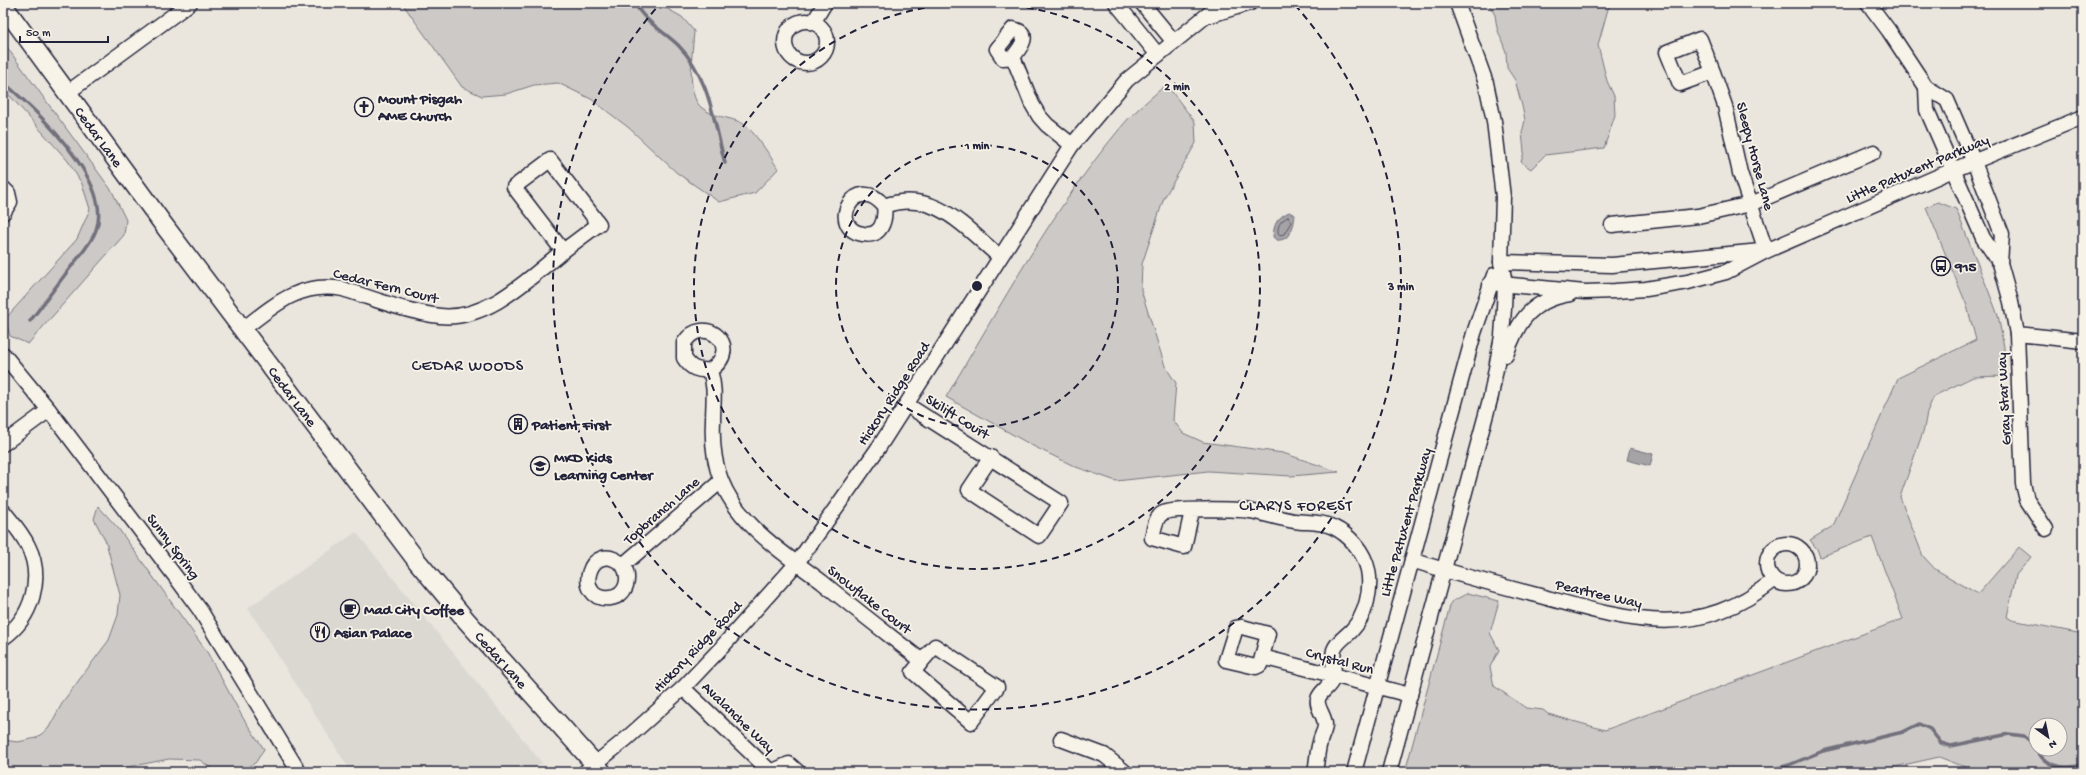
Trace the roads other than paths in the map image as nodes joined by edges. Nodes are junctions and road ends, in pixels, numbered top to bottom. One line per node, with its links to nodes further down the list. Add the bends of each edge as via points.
1 (190, 3): 17 (street)
2 (825, 3): 11 (street)
3 (1116, 3): 13 (street)
4 (1142, 3): 12 (street)
5 (1222, 3): 10 (street, Hickory Ridge Road)
6 (1250, 3): 10 (street, Hickory Ridge Road)
7 (1457, 3): 31 (street, Little Patuxent Parkway, via 1486,83 1494,121 1503,197)
8 (1868, 3): 16 (street)
9 (3, 5): 17 (main road, Cedar Lane)
10 (1207, 16): 12 (street, Hickory Ridge Road)
11 (813, 22)
12 (1174, 42): 13 (street, Hickory Ridge Road)
13 (1158, 55): 19 (street, Hickory Ridge Road, via 1127,80)
14 (1013, 57): 19 (street, via 1039,116 1046,125)
15 (1713, 72): 24 (street, Sleepy Horse Lane, via 1726,106 1739,167)
16 (1926, 87): 21 (street, Gray Star Way, via 1947,100); 22 (street, Gray Star Way, via 1927,110)
17 (67, 93): 36 (main road, Cedar Lane)
18 (2083, 118): 21 (street, Little Patuxent Parkway)
19 (1072, 145): 30 (street, Hickory Ridge Road)
20 (1874, 152): 24 (street)
21 (1974, 162): 22 (street, Little Patuxent Parkway); 32 (street, Gray Star Way, via 2002,234)
22 (1953, 170): 29 (street, Little Patuxent Parkway); 32 (street, Gray Star Way, via 1983,238)
23 (3, 188): 26 (street, via 8,193 10,202)
24 (1751, 204): 27 (street, via 1698,216); 29 (street, Sleepy Horse Lane)
25 (884, 206): 30 (street, via 899,200 927,203 952,217)
26 (3, 213)
27 (1612, 224)
28 (563, 251): 28 (street, Cedar Fern Court, via 514,187 550,160 599,224); 36 (street, Cedar Fern Court, via 511,292 480,310 467,314 441,316 343,290 323,288 303,290 288,297)
29 (1766, 251): 31 (street, Little Patuxent Parkway, via 1612,265); 35 (street, Little Patuxent Parkway, via 1726,272 1688,282 1646,289)
30 (1000, 257): 42 (street, Hickory Ridge Road)
31 (1501, 262): 33 (street, Little Patuxent Parkway); 34 (street, Little Patuxent Parkway)
32 (2000, 263): 37 (street, Gray Star Way)
33 (1490, 282): 34 (street, Little Patuxent Parkway); 50 (street, Little Patuxent Parkway)
34 (1505, 283): 35 (street, Little Patuxent Parkway); 41 (street, Little Patuxent Parkway, via 1502,336)
35 (1585, 292): 41 (street, via 1555,296 1526,315 1512,337)
36 (242, 330): 63 (main road, Cedar Lane, via 417,561)
37 (2017, 334): 38 (street); 49 (street, Gray Star Way, via 2023,484 2027,500)
38 (2083, 341)
39 (3, 354): 43 (street, Sunny Spring)
40 (710, 370): 46 (street, Snowflake Court, via 715,401 713,440)
41 (1491, 396): 53 (street, Little Patuxent Parkway)
42 (907, 405): 45 (street, Skilift Court); 51 (street, Hickory Ridge Road)
43 (49, 410): 44 (street); 65 (street, Sunny Spring, via 200,610)
44 (3, 444)
45 (991, 457): 45 (street, Skilift Court, via 969,490 1039,536 1061,503)
46 (721, 481): 51 (street, Snowflake Court, via 747,521); 52 (street, Topbranch Lane)
47 (3, 510): 55 (street, via 28,545 35,570 35,584 29,607 18,625)
48 (1192, 511): 58 (street, via 1238,510 1296,521 1323,523 1334,527 1356,544 1368,570 1368,596 1360,620 1336,645)
49 (2046, 529)
50 (1412, 560): 53 (street, Peartree Way); 60 (street, Little Patuxent Parkway)
51 (797, 563): 57 (street, Snowflake Court); 59 (street, Hickory Ridge Road)
52 (623, 565)
53 (1445, 571): 54 (street, Peartree Way, via 1613,616 1658,622 1707,616 1758,593); 61 (street, Little Patuxent Parkway)
54 (1774, 580)
55 (3, 638)
56 (1262, 657): 58 (street, Crystal Run)
57 (922, 661): 57 (street, via 935,646 998,687 971,722 913,672)
58 (1333, 675): 60 (street, Crystal Run); 68 (street, via 1331,682 1318,698 1325,725)
59 (683, 688): 63 (street, Hickory Ridge Road); 66 (street, Avalanche Way)
60 (1377, 688): 61 (street, Crystal Run); 69 (street, Little Patuxent Parkway)
61 (1410, 695): 70 (street, Little Patuxent Parkway)
62 (1061, 739): 64 (street, via 1093,749)
63 (594, 769)
64 (1117, 769)
65 (299, 772)
66 (771, 772): 67 (street, Avalanche Way, via 789,764)
67 (798, 772)
68 (1315, 772)
69 (1354, 772)
70 (1388, 772)

